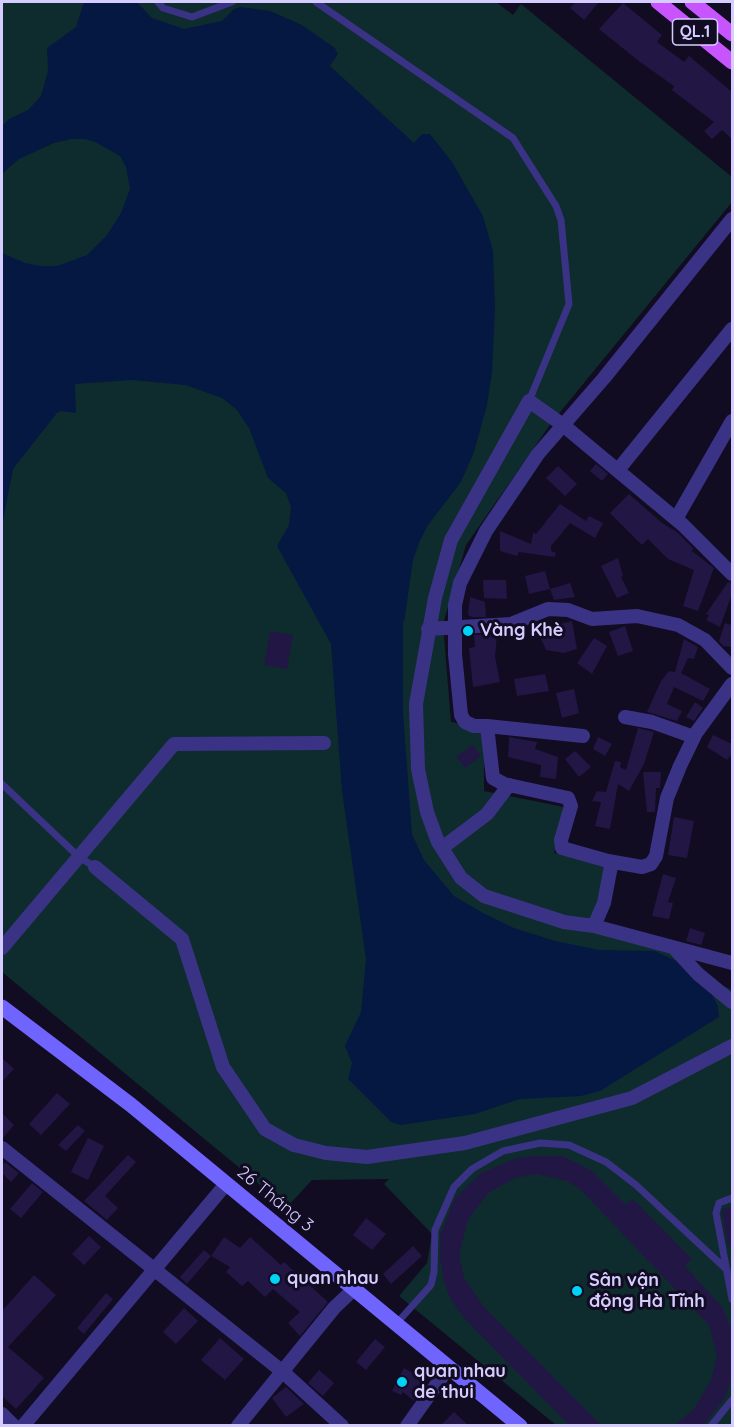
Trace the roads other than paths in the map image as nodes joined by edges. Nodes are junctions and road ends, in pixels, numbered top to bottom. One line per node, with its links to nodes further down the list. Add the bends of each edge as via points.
1 (158, 2): 2 (lane, via 163,8 192,17)
2 (232, 2)
3 (316, 2): 10 (lane, via 513,138 556,206 561,220 569,304)
4 (658, 2): 7 (main road, QL.1)
5 (692, 2): 6 (main road, QL.1)
6 (732, 34)
7 (732, 62)
8 (732, 219): 12 (street)
9 (732, 329): 13 (street)
10 (530, 401): 12 (street); 16 (street, via 451,540)
11 (732, 421): 14 (street)
12 (563, 425): 13 (street); 17 (street, via 538,454 486,531 460,583)
13 (618, 470): 14 (street)
14 (676, 519): 15 (street)
15 (732, 574)
16 (429, 629): 17 (street); 27 (street, via 416,704 418,769 427,812)
17 (454, 629): 18 (street, via 511,624 548,609 568,610 592,619 637,616 678,625 705,640); 21 (street, via 461,715 474,726)
18 (732, 668)
19 (732, 684): 23 (street)
20 (625, 717): 23 (street)
21 (487, 726): 22 (street); 26 (street, via 493,778)
22 (583, 736)
23 (694, 737): 29 (street, via 667,798 651,864 642,867)
24 (324, 743): 28 (street, via 174,744)
25 (2, 784): 28 (lane)
26 (509, 785): 27 (street, via 487,814); 29 (street, via 568,798 571,806 562,848)
27 (442, 848): 31 (street, via 461,878 484,896 564,922)
28 (79, 857): 30 (lane); 32 (street)
29 (608, 861): 31 (street, via 612,874)
30 (95, 867): 37 (street, via 182,939 223,1067 265,1129 294,1145 367,1158 465,1143 633,1098)
31 (594, 926): 33 (street)
32 (2, 948)
33 (674, 949): 34 (street); 35 (street)
34 (732, 963)
35 (732, 1002)
36 (2, 1007): 39 (street, 26 Tháng 3, via 131,1105)
37 (732, 1046)
38 (2, 1148): 41 (street)
39 (226, 1184): 41 (street); 43 (street, 26 Tháng 3)
40 (732, 1198): 42 (lane, via 716,1208)
41 (154, 1269): 47 (street); 51 (street)
42 (727, 1270): 44 (lane); 45 (lane, via 606,1162 569,1145 540,1143 503,1152 472,1169 454,1187 435,1230 431,1285)
43 (354, 1289): 45 (street, 26 Tháng 3); 47 (street)
44 (732, 1299)
45 (396, 1324): 46 (street, 26 Tháng 3)
46 (448, 1367): 54 (street); 55 (street, 26 Tháng 3)
47 (283, 1372): 52 (street); 53 (street)
48 (732, 1400): 56 (lane)
49 (2, 1414): 50 (street)
50 (14, 1425)
51 (23, 1425)
52 (238, 1425)
53 (342, 1425)
54 (407, 1425)
55 (520, 1425)
56 (711, 1425)

